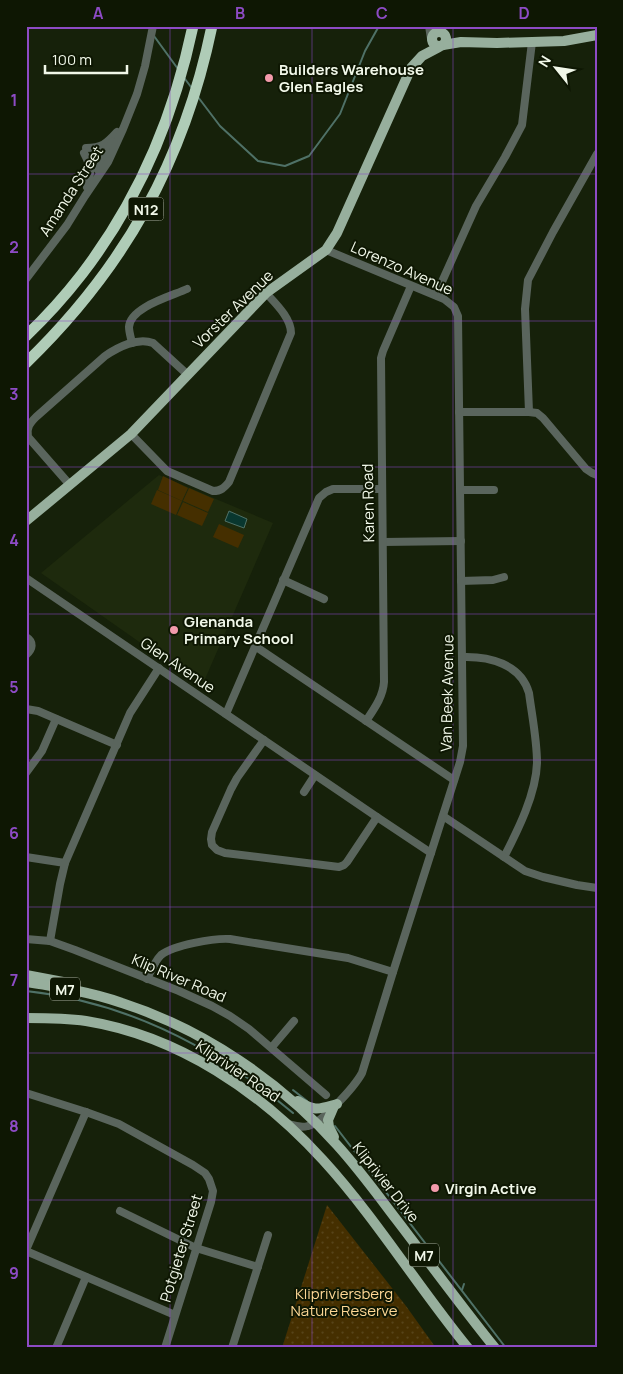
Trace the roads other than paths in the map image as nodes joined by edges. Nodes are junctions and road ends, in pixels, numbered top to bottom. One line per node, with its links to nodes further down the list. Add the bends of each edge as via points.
1 (151, 26): 8 (street, Amanda Street, via 139,73); 13 (street, Amanda Street, via 137,94 108,162 67,225)
2 (193, 26): 19 (highway, N12, via 167,120 132,196 83,273)
3 (212, 26): 21 (highway, N12, via 184,125 148,206 89,295)
4 (429, 26): 6 (street)
5 (597, 36): 7 (main road)
6 (438, 38): 7 (main road, via 461,42); 11 (main road, Vorster Avenue, via 410,70 337,233)
7 (532, 42): 17 (street, via 522,125 476,206)
8 (117, 132): 10 (street, Amanda Street); 10 (street, via 104,145 85,150 91,168)
9 (597, 154): 24 (street, via 528,280 525,309)
10 (87, 187): 12 (street, Amanda Street, via 62,228)
11 (326, 250): 14 (street, Lorenzo Avenue); 16 (main road, Vorster Avenue)
12 (26, 274)
13 (26, 278)
14 (411, 286): 17 (street, Lorenzo Avenue); 28 (street, Karen Road, via 381,358)
15 (187, 290): 20 (street, via 137,313 129,328)
16 (266, 293): 22 (main road, Vorster Avenue); 25 (street, via 286,318 291,333 226,486 213,491 167,471)
17 (436, 295): 18 (street, Lorenzo Avenue, via 452,304)
18 (458, 320): 23 (street, Van Beek Avenue)
19 (26, 336)
20 (132, 343): 22 (street, via 142,340 153,343); 27 (street, via 105,356 28,425 30,440)
21 (26, 362)
22 (188, 375): 25 (main road, Vorster Avenue)
23 (460, 412): 24 (street); 29 (street, Van Beek Avenue)
24 (529, 412): 26 (street, via 543,418 586,468)
25 (131, 434): 27 (main road, Vorster Avenue)
26 (597, 475)
27 (70, 485): 31 (main road, Vorster Avenue)
28 (382, 489): 33 (street, Karen Road); 36 (street, via 333,489 322,494)
29 (460, 490): 30 (street); 32 (street, Van Beek Avenue)
30 (494, 490)
31 (26, 521)
32 (461, 541): 33 (street); 37 (street, Van Beek Avenue)
33 (383, 542): 47 (street, Karen Road, via 383,688)
34 (504, 577): 37 (street)
35 (26, 578): 43 (street, Glen Avenue)
36 (284, 580): 38 (street); 40 (street)
37 (461, 581): 42 (street, Van Beek Avenue)
38 (324, 599)
39 (26, 636): 41 (street, via 32,645)
40 (255, 646): 45 (street); 47 (street)
41 (26, 656)
42 (462, 657): 52 (street, Van Beek Avenue, via 463,746); 58 (street, via 487,658 505,665 527,684 529,693 536,772 521,824)
43 (159, 668): 45 (street, Glen Avenue); 49 (street, via 132,708)
44 (26, 709): 46 (street)
45 (226, 714): 48 (street, Glen Avenue)
46 (56, 719): 49 (street); 50 (street, via 42,751)
47 (366, 721): 52 (street)
48 (264, 740): 51 (street, Glen Avenue); 55 (street, via 234,784 215,826 211,839 217,850 339,868 347,862)
49 (117, 745): 59 (street)
50 (26, 773)
51 (315, 775): 53 (street); 55 (street, Glen Avenue)
52 (454, 780): 54 (street, Van Beek Avenue)
53 (304, 792)
54 (443, 816): 56 (street, Van Beek Avenue); 58 (street)
55 (377, 817): 56 (street, Glen Avenue)
56 (431, 853): 63 (street, Van Beek Avenue)
57 (26, 857): 59 (street)
58 (504, 857): 60 (street, via 537,875)
59 (64, 863): 62 (street)
60 (597, 888)
61 (26, 939): 62 (street, Klip River Road)
62 (50, 941): 65 (street, Klip River Road)
63 (393, 972): 65 (street, via 348,958 218,938 168,951 157,960); 74 (street, Van Beek Avenue, via 362,1073)
64 (26, 975): 67 (main road, via 79,986)
65 (147, 979): 70 (street, Klip River Road, via 230,1016)
66 (26, 982): 67 (main road, Kliprivier Road / M7)
67 (103, 998): 71 (main road, Kliprivier Road / M7, via 138,1008 190,1031 223,1049)
68 (26, 1020): 77 (main road, Kliprivier Road / M7, via 63,1018 104,1024 158,1040 220,1073)
69 (294, 1021): 70 (street)
70 (272, 1047): 73 (street, Klip River Road)
71 (280, 1091): 74 (main road, via 312,1109); 76 (main road, Kliprivier Drive / M7)
72 (26, 1094): 75 (street, Potgieter Street)
73 (326, 1095)
74 (336, 1105): 76 (street, Van Beek Avenue); 78 (main road, via 328,1120)
75 (86, 1112): 81 (street, Potgieter Street, via 131,1130 207,1175 213,1195); 82 (street)
76 (315, 1122): 77 (street, via 304,1127); 78 (main road, Kliprivier Drive / M7)
77 (286, 1123): 89 (main road, M7, via 343,1183)
78 (336, 1143): 90 (main road, Kliprivier Drive / M7)
79 (120, 1211): 81 (street)
80 (268, 1235): 83 (street)
81 (196, 1248): 83 (street); 85 (street, Potgieter Street)
82 (26, 1251): 84 (street)
83 (258, 1267): 88 (street)
84 (86, 1277): 85 (street); 86 (street)
85 (175, 1315): 87 (street, Potgieter Street)
86 (56, 1348)
87 (165, 1348)
88 (232, 1348)
89 (468, 1348)
90 (495, 1348)

